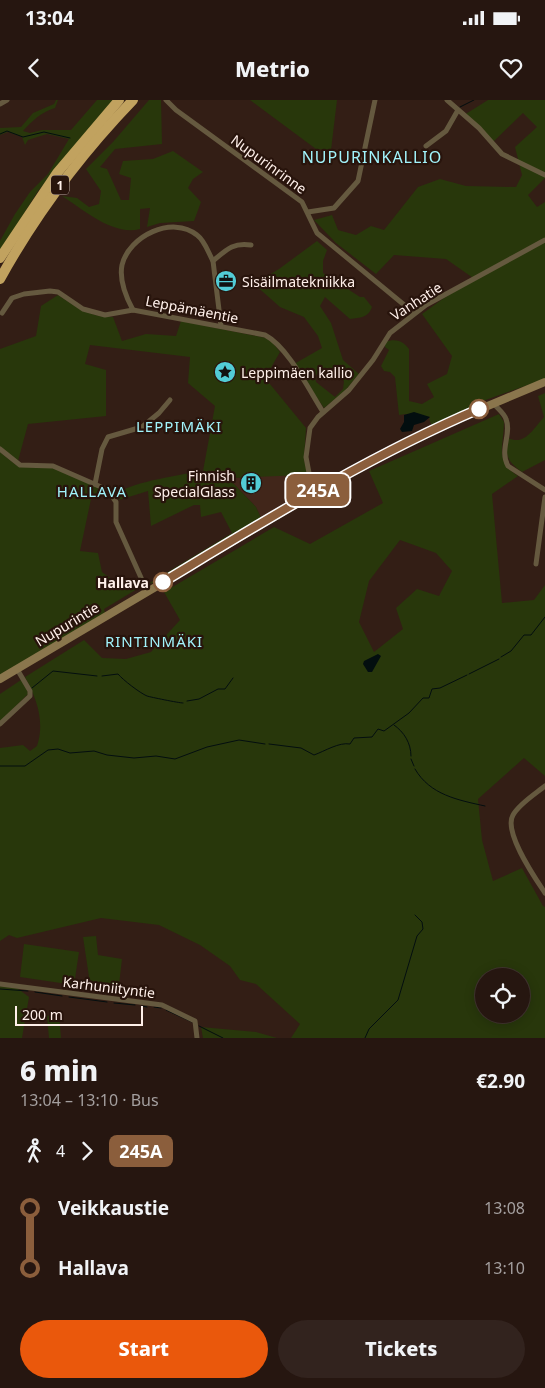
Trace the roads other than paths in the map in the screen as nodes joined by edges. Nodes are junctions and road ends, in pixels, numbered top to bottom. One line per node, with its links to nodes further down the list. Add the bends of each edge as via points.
1 (7, 100): 7 (street)
2 (119, 100): 14 (highway, 1, via 57,173)
3 (133, 100): 16 (highway, 1, via 65,178)
4 (166, 100): 11 (street, Nupurinrinne, via 302,202)
5 (375, 100): 11 (street, via 358,181 334,208)
6 (447, 100): 8 (street)
7 (0, 104)
8 (458, 110): 9 (street, via 446,131); 10 (street, via 502,154)
9 (426, 146)
10 (545, 175)
11 (308, 212): 19 (street, Nupurinrinne, via 317,233)
12 (545, 240): 19 (street, Vanhatie)
13 (251, 245): 15 (street, via 233,245)
14 (0, 258)
15 (213, 261): 17 (street, via 205,244 193,232 170,229 144,235 122,265 125,293); 20 (street)
16 (0, 279)
17 (133, 310): 18 (street, Leppämäentie, via 98,314 83,309 58,292 50,291 12,298); 20 (street, Leppämäentie)
18 (2, 313)
19 (414, 313): 24 (street, Vanhatie, via 390,333 349,390)
20 (221, 326): 24 (street, Leppämäentie, via 273,339)
21 (545, 382): 23 (main road, Nupurintie)
22 (170, 400): 26 (street, via 142,426 108,437 102,449)
23 (493, 403): 27 (street, via 506,418 504,447 508,466); 28 (main road, Nupurintie, via 407,441)
24 (323, 412): 28 (street, Vanhatie, via 310,428 306,446)
25 (0, 449): 26 (street, via 20,465 53,466)
26 (95, 484): 31 (street, via 106,488 114,498 116,522)
27 (545, 490)
28 (313, 494): 31 (main road, Nupurintie)
29 (545, 497): 30 (street)
30 (536, 564)
31 (147, 591): 32 (main road, Nupurintie)
32 (18, 669): 33 (main road, Nupurintie); 34 (street, via 30,696)
33 (0, 679)
34 (0, 724)
35 (545, 786): 36 (street, via 511,818 519,850)
36 (545, 893)
37 (0, 984): 38 (street, Karhuniityntie, via 162,1005 195,1021)
38 (198, 1038)

